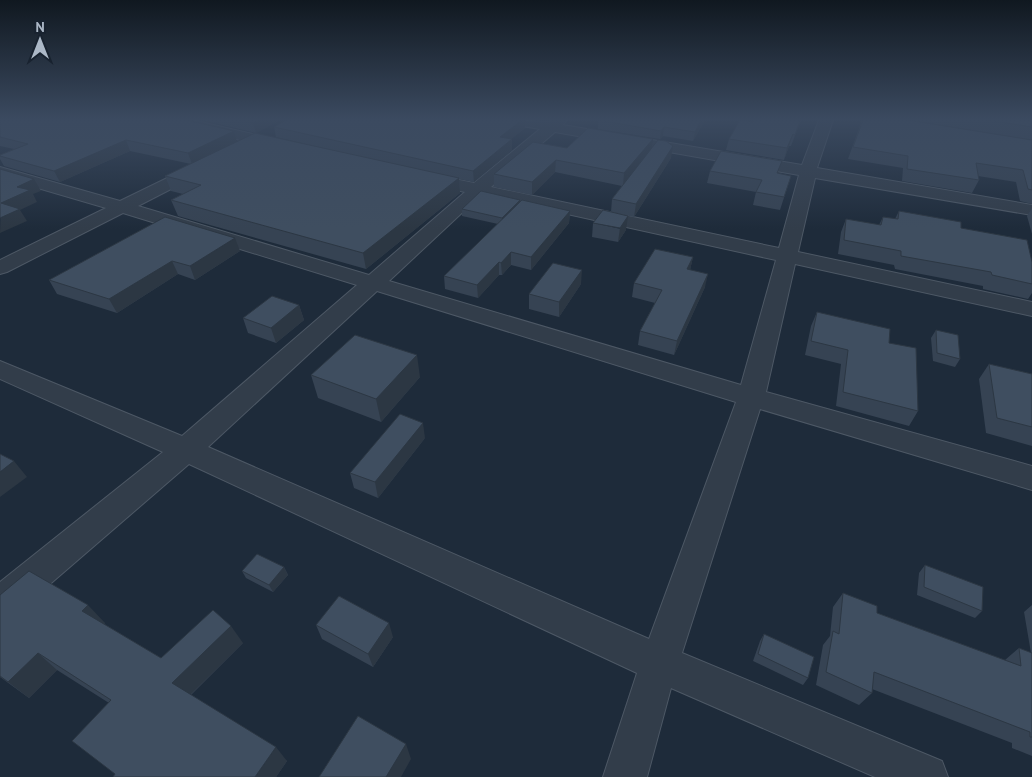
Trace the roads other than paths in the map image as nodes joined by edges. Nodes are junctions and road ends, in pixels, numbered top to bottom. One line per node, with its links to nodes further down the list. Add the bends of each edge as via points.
1 (207, 156): 9 (street)
2 (517, 156): 8 (street)
3 (725, 156): 6 (street)
4 (813, 156): 6 (street)
5 (0, 172): 9 (street)
6 (808, 172): 10 (street); 12 (street)
7 (410, 175): 8 (street)
8 (477, 190): 12 (street); 14 (street)
9 (112, 204): 11 (street); 13 (street); 14 (street)
10 (1032, 210)
11 (0, 251)
12 (787, 255): 15 (street); 17 (street)
13 (0, 268)
14 (373, 284): 17 (street); 18 (street)
15 (1032, 309)
16 (0, 369): 18 (street)
17 (751, 397): 19 (street); 21 (street)
18 (186, 450): 20 (street); 21 (street)
19 (1032, 478)
20 (0, 604)
21 (659, 663): 22 (street); 23 (street)
22 (625, 777)
23 (926, 777)

